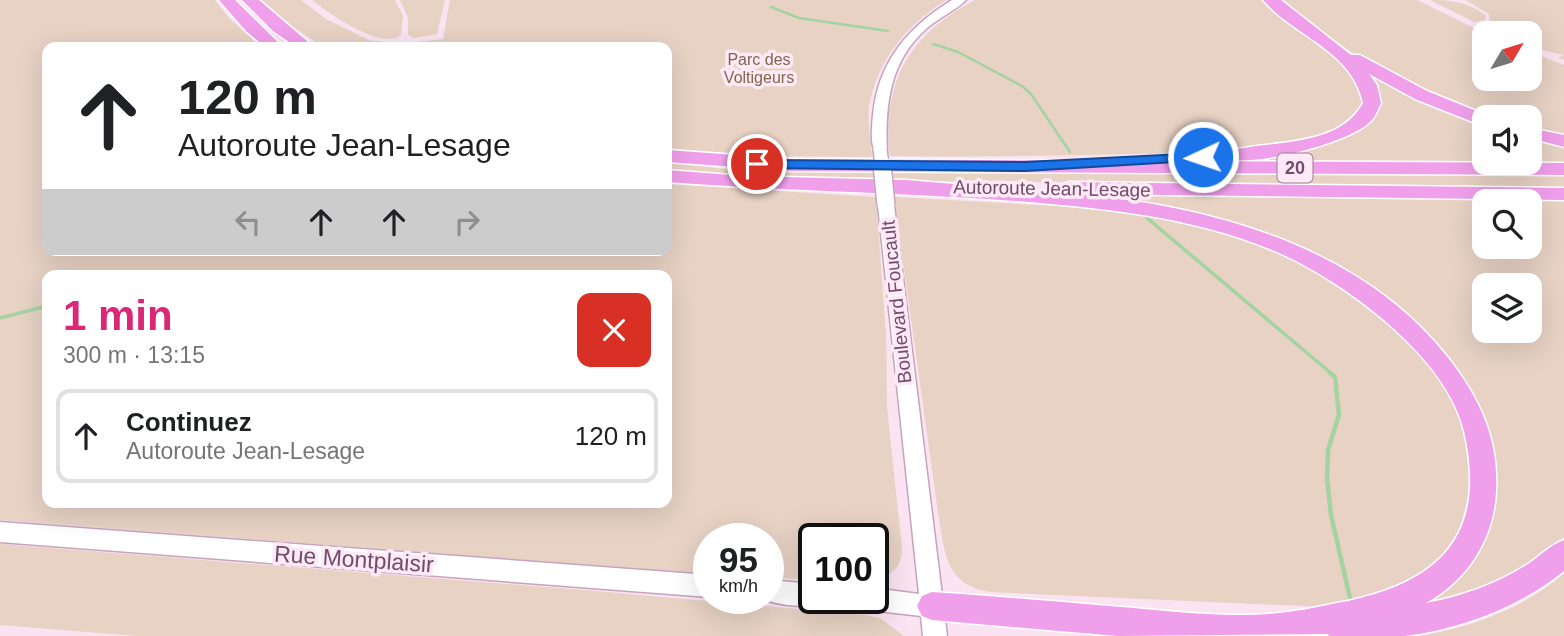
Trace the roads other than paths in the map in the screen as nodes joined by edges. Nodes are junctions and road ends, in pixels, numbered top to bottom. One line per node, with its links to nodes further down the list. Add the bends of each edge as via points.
1 (227, 0): 6 (highway)
2 (250, 0): 7 (highway)
3 (960, 0): 16 (street, Boulevard Foucault, bridge, via 922,26 893,60 879,99 880,149)
4 (1271, 0): 5 (highway)
5 (1322, 39): 8 (highway, via 1402,85); 12 (highway, via 1360,74 1372,95 1368,115 1338,134 1255,153)
6 (269, 42)
7 (299, 42)
8 (1472, 115)
9 (1542, 136): 10 (highway)
10 (1564, 141)
11 (672, 156): 12 (highway, Autoroute Jean-Lesage / 20, via 779,165)
12 (1025, 166): 13 (highway, Autoroute Jean-Lesage / 20)
13 (1564, 169)
14 (672, 176): 16 (highway, Autoroute Jean-Lesage / 20)
15 (1564, 194): 16 (highway, Autoroute Jean-Lesage / 20)
16 (888, 195): 21 (street, Boulevard Foucault); 22 (highway, via 1136,208 1237,230 1295,251 1347,280 1394,314 1430,351 1461,396 1482,453 1484,499 1468,543 1441,577 1408,597)
17 (0, 532): 19 (street, Rue Montplaisir)
18 (1564, 553): 22 (highway, via 1513,588 1451,614 1396,624)
19 (693, 585)
20 (889, 601): 21 (street)
21 (932, 606): 22 (highway, via 1211,629); 23 (street, Boulevard Foucault)
22 (1275, 628)
23 (935, 636)

